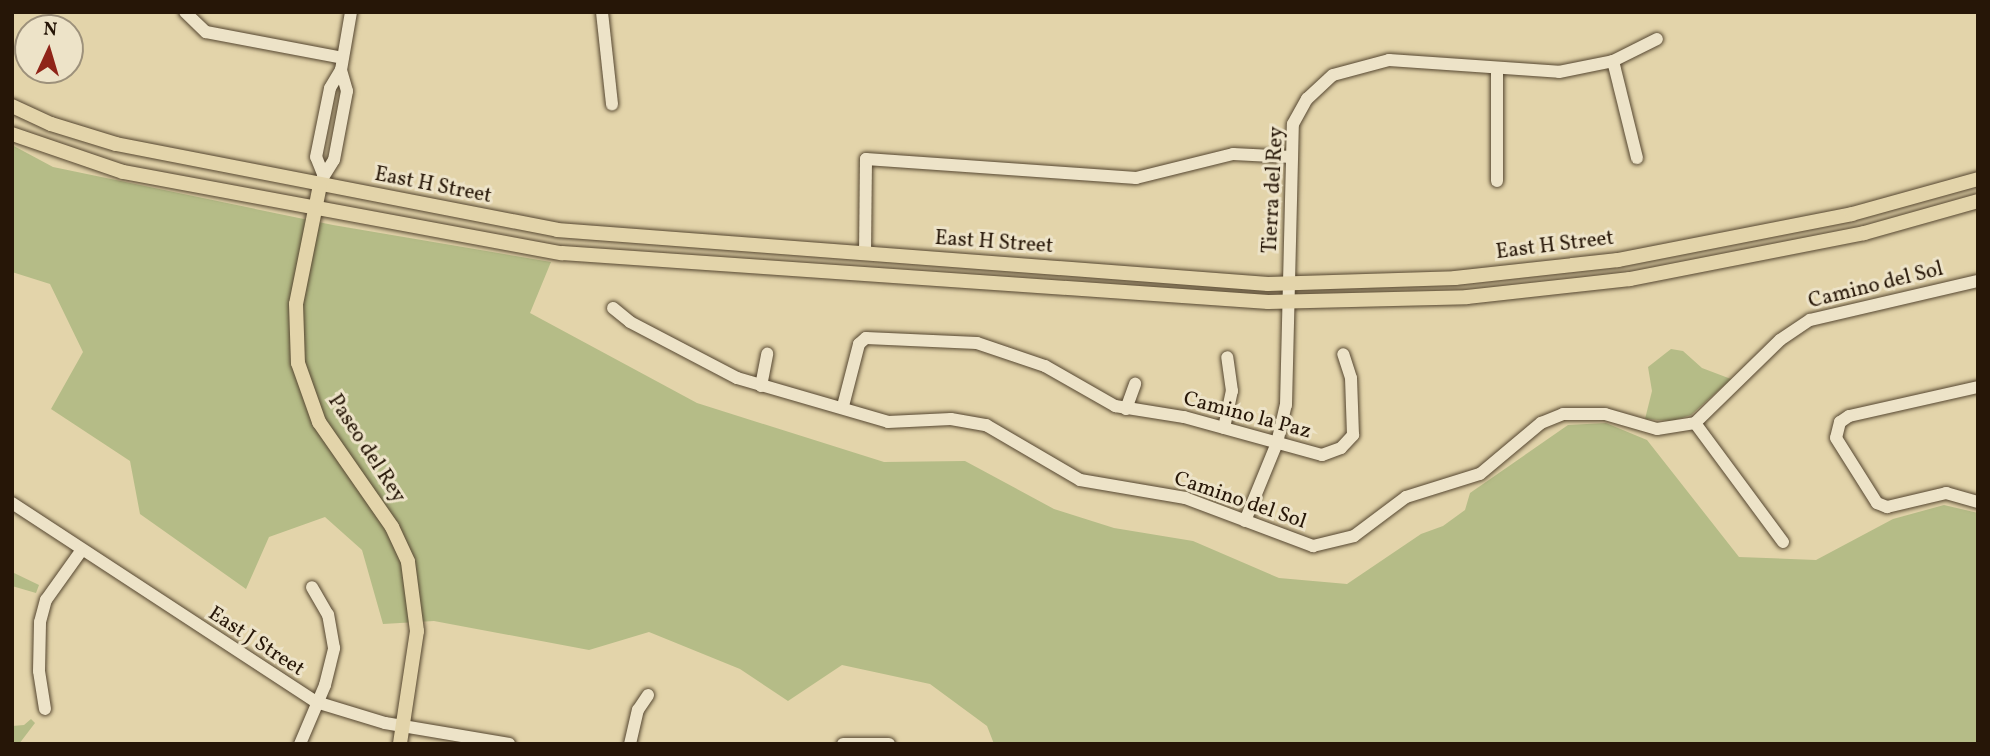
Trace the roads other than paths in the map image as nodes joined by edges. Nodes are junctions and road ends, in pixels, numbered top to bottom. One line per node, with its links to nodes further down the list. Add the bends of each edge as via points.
1 (185, 12): 6 (street, via 210,33)
2 (351, 12): 6 (street, Paseo del Rey)
3 (602, 12): 8 (street)
4 (1657, 39): 5 (street, Tierra del Rey)
5 (1613, 61): 7 (street, Tierra del Rey, via 1559,72); 12 (street)
6 (342, 64): 14 (street, Paseo del Rey, via 330,88 316,157)
7 (1497, 71): 11 (street, Tierra del Rey, via 1409,59 1352,67 1333,75 1307,99 1293,124); 15 (street)
8 (611, 104)
9 (12, 106): 14 (main road, East H Street, via 51,124 116,144)
10 (12, 134): 17 (main road, East H Street, via 123,172)
11 (1292, 157): 18 (street, via 1233,154 1136,178 866,159); 21 (street, Tierra del Rey)
12 (1637, 158)
13 (1978, 178): 21 (main road, East H Street, via 1852,214 1618,260 1455,278)
14 (322, 179): 17 (main road, Paseo del Rey); 18 (main road, East H Street, via 558,230)
15 (1497, 181)
16 (1978, 201): 22 (main road, East H Street, via 1864,233 1630,279 1467,297)
17 (315, 209): 19 (main road, East H Street, via 562,253); 44 (main road, Paseo del Rey, via 296,304 298,363 319,422 392,527 408,562 417,631)
18 (865, 254): 19 (main road, via 859,265 823,267); 21 (main road, East H Street)
19 (818, 273): 22 (main road, East H Street)
20 (1978, 281): 32 (street, Camino del Sol, via 1811,320 1780,340)
21 (1289, 285): 22 (street, Tierra del Rey)
22 (1289, 302): 34 (street, Tierra del Rey, via 1286,405)
23 (613, 307): 28 (street, Camino del Sol, via 630,322 724,372)
24 (767, 354): 28 (street)
25 (1343, 354): 34 (street, Camino la Paz, via 1352,378 1350,440 1322,454)
26 (1227, 357): 33 (street, via 1232,391)
27 (1135, 384): 31 (street)
28 (761, 386): 30 (street, Camino del Sol)
29 (1978, 387): 35 (street, via 1904,401 1840,422 1836,438 1877,503 1887,507 1946,493)
30 (843, 406): 31 (street, Camino la Paz, via 859,344 866,338 993,345 1045,366); 37 (street, Camino del Sol, via 888,422 951,419 986,425 1080,480 1185,498)
31 (1126, 409): 33 (street, Camino la Paz)
32 (1695, 423): 37 (street, Camino del Sol, via 1657,429 1605,414 1563,414 1541,423 1480,474 1406,497 1353,536 1331,544 1296,543); 38 (street)
33 (1224, 428): 34 (street, Camino la Paz)
34 (1277, 443): 37 (street, Tierra del Rey)
35 (1978, 502)
36 (12, 503): 39 (street, East J Street)
37 (1245, 521)
38 (1783, 542)
39 (81, 551): 42 (street, East J Street); 43 (street, via 46,600 40,622 39,671)
40 (312, 587): 42 (street, via 328,615 334,649)
41 (648, 695): 48 (street, via 638,710)
42 (316, 702): 44 (street, East J Street); 45 (street)
43 (45, 709)
44 (404, 727): 46 (main road, Paseo del Rey); 47 (street, East J Street)
45 (300, 744)
46 (400, 744)
47 (509, 744)
48 (630, 744)
49 (843, 744): 50 (street)
50 (889, 744)

